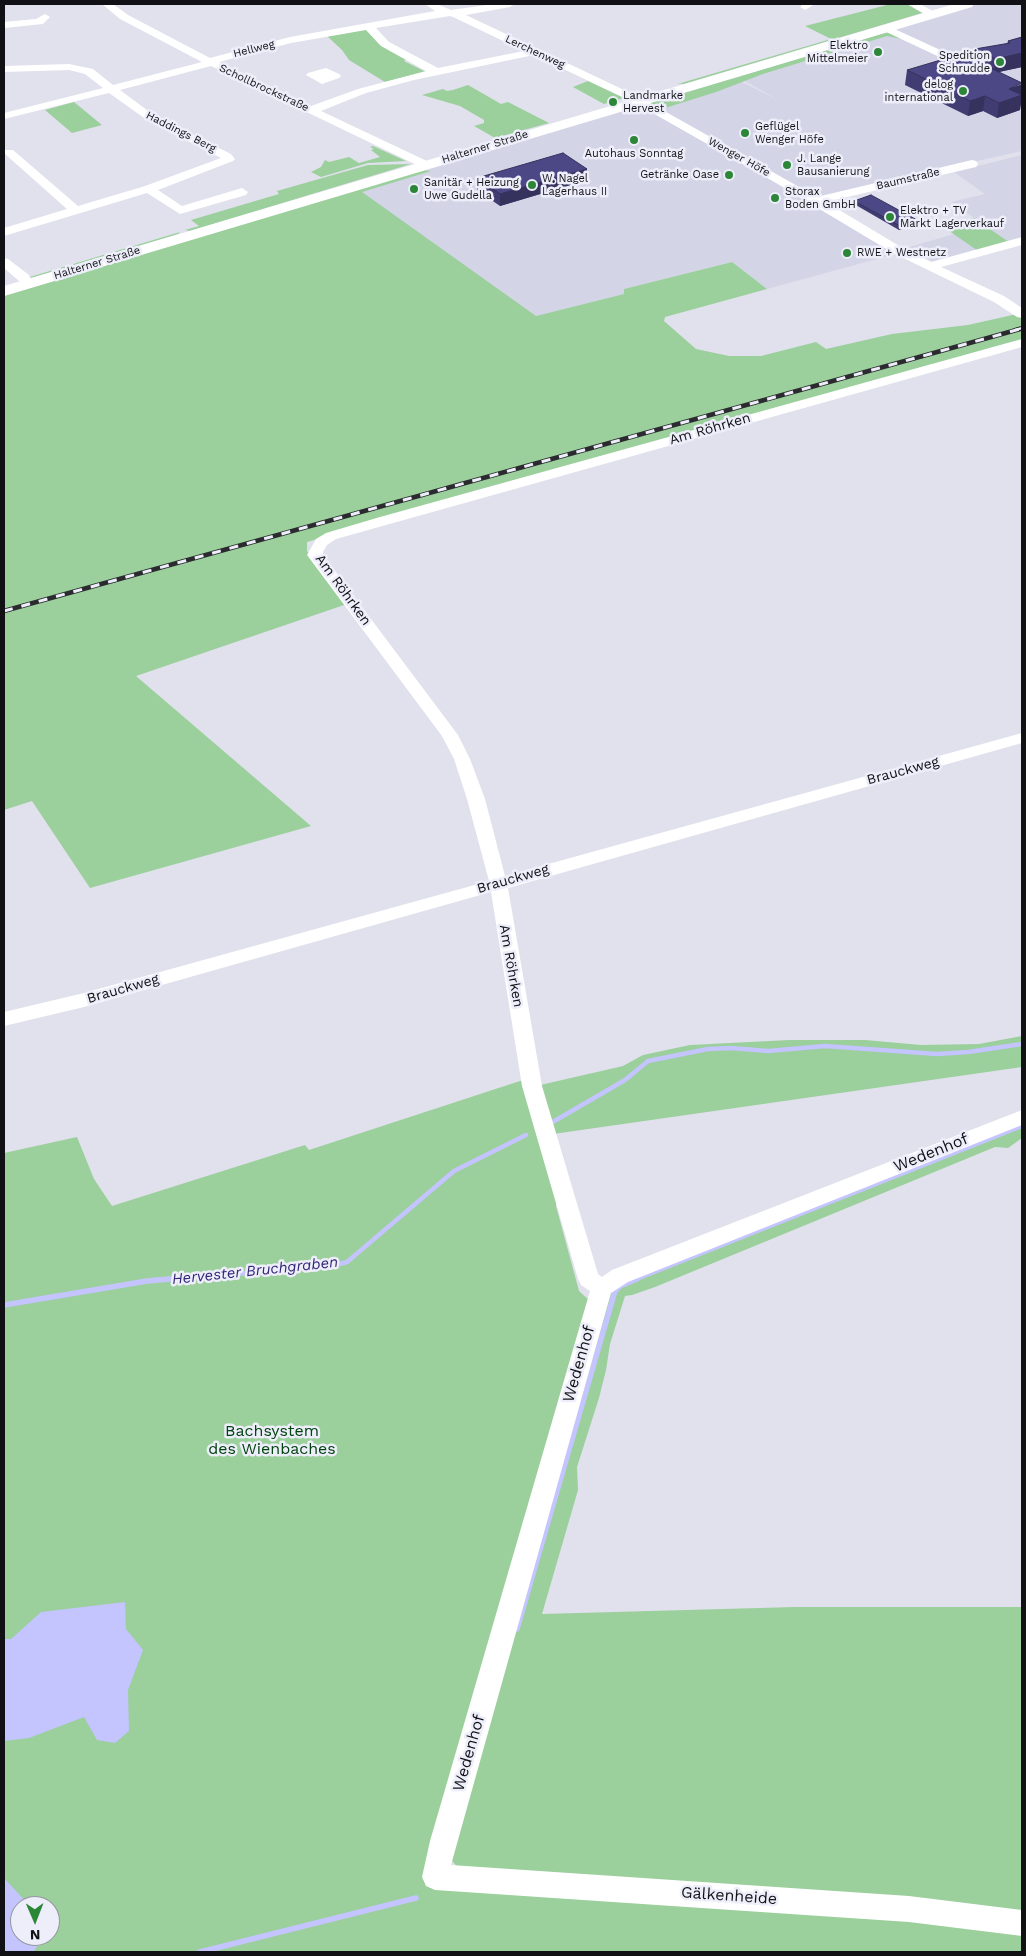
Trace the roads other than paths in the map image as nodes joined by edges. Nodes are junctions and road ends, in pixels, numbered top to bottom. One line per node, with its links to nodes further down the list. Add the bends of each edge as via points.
1 (107, 4): 13 (street, Schollbrockstraße, via 124,17)
2 (430, 4): 6 (street, Lerchenweg)
3 (510, 4): 6 (street, Hellweg)
4 (912, 4): 7 (street)
5 (967, 4): 7 (main road, Halterner Straße)
6 (448, 13): 10 (street, Hellweg); 12 (street, Lerchenweg)
7 (933, 14): 11 (main road, Halterner Straße)
8 (45, 17): 9 (street, via 39,22)
9 (4, 24)
10 (368, 25): 13 (street, Hellweg, via 290,40); 15 (street, via 385,44)
11 (886, 28): 16 (street); 18 (main road, Halterner Straße)
12 (535, 52): 15 (street); 18 (street, Lerchenweg)
13 (210, 62): 17 (street, Hellweg); 19 (street, Schollbrockstraße)
14 (4, 69): 17 (street, via 80,68)
15 (436, 72): 19 (street, via 348,83)
16 (980, 72)
17 (112, 89): 20 (street, Hellweg); 24 (street, Haddings Berg, via 151,118 229,159)
18 (639, 101): 23 (main road, Halterner Straße); 26 (street, Wenger Höfe)
19 (312, 110): 23 (street, Schollbrockstraße)
20 (4, 116)
21 (9, 152): 27 (street)
22 (972, 164): 26 (street, Baumstraße)
23 (425, 165): 33 (main road, Halterner Straße)
24 (149, 189): 25 (street, via 180,210); 27 (street, Haddings Berg)
25 (242, 192)
26 (816, 201): 31 (street, Wenger Höfe)
27 (76, 211): 28 (street, Haddings Berg)
28 (4, 232)
29 (1022, 241): 31 (street)
30 (4, 262): 32 (street)
31 (928, 266): 34 (street, Wenger Höfe, via 999,299)
32 (24, 278)
33 (4, 291)
34 (1022, 314)
35 (1022, 343): 37 (street, Am Röhrken, via 385,520 321,542 315,556 456,746 476,799)
36 (1022, 738): 37 (street, Brauckweg)
37 (498, 883): 38 (street, Brauckweg, via 84,1000); 40 (street, Am Röhrken, via 532,1086 589,1279)
38 (4, 1019)
39 (1022, 1117): 40 (street, Wedenhof, via 620,1276)
40 (602, 1288): 41 (street, Wedenhof)
41 (435, 1877): 42 (street, Gälkenheide, via 909,1909)
42 (1022, 1923)

